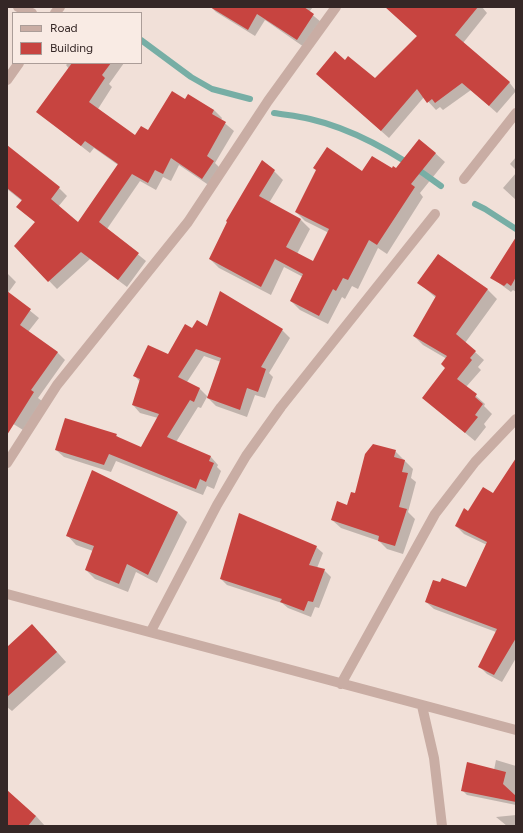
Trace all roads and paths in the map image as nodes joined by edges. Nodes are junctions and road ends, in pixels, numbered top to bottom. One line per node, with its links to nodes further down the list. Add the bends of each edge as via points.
1 (18, 7): 3 (street)
2 (336, 7): 10 (street, via 268,101 188,222 57,385)
3 (30, 12)
4 (18, 64): 5 (street)
5 (7, 80)
6 (516, 113): 7 (street)
7 (464, 179)
8 (435, 214): 12 (street, via 281,406 246,456 217,505)
9 (516, 419): 13 (street, via 475,462 435,514)
10 (7, 463)
11 (7, 594): 12 (street)
12 (151, 631): 13 (street)
13 (341, 684): 14 (street)
14 (422, 706): 15 (street); 16 (street, via 434,758)
15 (516, 730)
16 (442, 826)

